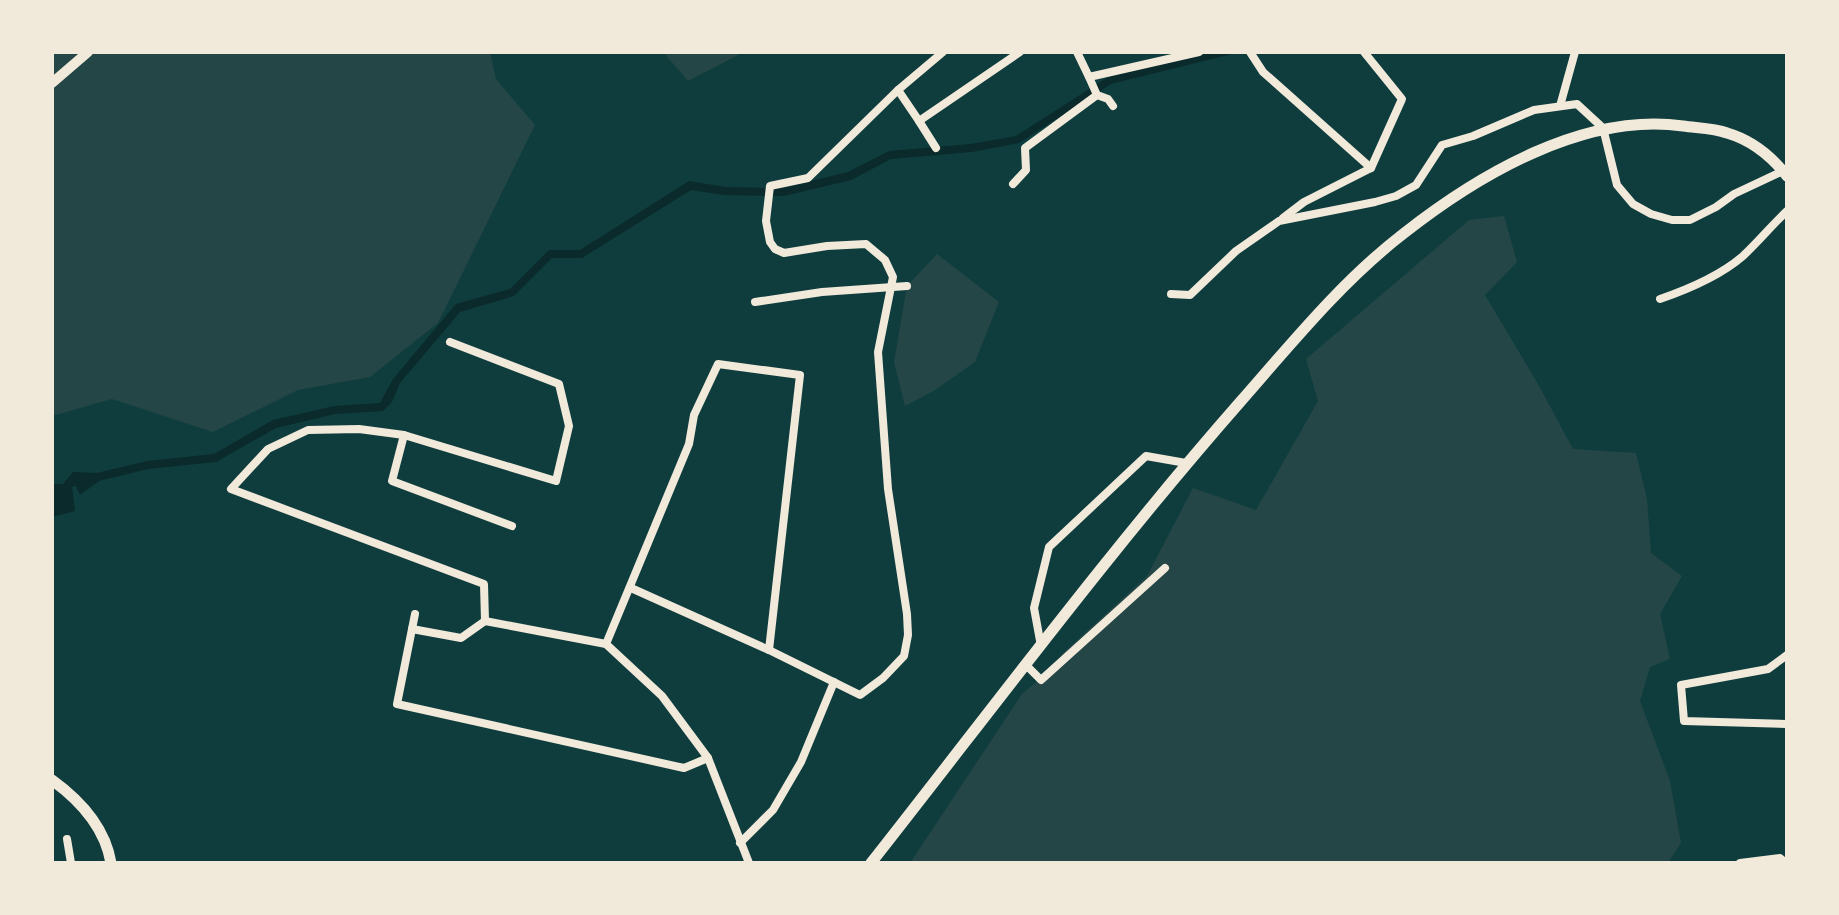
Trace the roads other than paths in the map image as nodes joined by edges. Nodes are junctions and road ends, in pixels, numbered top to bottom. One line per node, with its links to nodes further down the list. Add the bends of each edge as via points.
1 (88, 52): 10 (street)
2 (943, 52): 11 (street)
3 (1020, 52): 15 (street)
4 (1077, 52): 9 (street)
5 (1199, 52): 9 (street)
6 (1250, 52): 18 (street, via 1263,72)
7 (1364, 52): 18 (street, via 1402,99)
8 (1575, 52): 14 (street)
9 (1089, 77): 12 (street)
10 (52, 83)
11 (898, 90): 15 (street); 23 (street, via 808,178 770,186 766,221 770,242 784,253 866,244 885,260)
12 (1097, 95): 13 (street); 20 (street, via 1025,148 1026,170)
13 (1113, 106)
14 (1560, 106): 16 (street, via 1577,104); 22 (street, via 1534,110 1442,145 1416,185 1396,196)
15 (919, 121): 17 (street)
16 (1603, 128): 19 (main road, via 1669,124 1727,133 1772,157); 19 (street, via 1617,185 1633,204 1672,220 1690,220 1734,194); 30 (main road, via 1556,143 1471,185 1401,235 1322,310)
17 (936, 148)
18 (1371, 168): 22 (street)
19 (1785, 174)
20 (1013, 184)
21 (1787, 211): 26 (street, via 1724,271)
22 (1279, 221): 25 (street, via 1236,251 1190,295)
23 (893, 286): 24 (street); 27 (street); 42 (street, via 878,352 888,489 908,635 904,656 860,695)
24 (907, 286)
25 (1171, 294)
26 (1660, 299)
27 (755, 302)
28 (450, 342): 29 (street, via 559,384 569,426 556,481)
29 (404, 435): 31 (street, via 392,481); 35 (street, via 308,430 268,449 231,489 484,584)
30 (1186, 463): 38 (main road); 38 (street, via 1146,456 1049,547 1034,608)
31 (512, 526)
32 (1165, 568): 41 (street, via 1041,680)
33 (631, 588): 37 (street); 39 (street); 39 (street, via 718,364 800,375)
34 (415, 614): 36 (street)
35 (485, 621): 36 (street, via 461,638); 37 (street)
36 (412, 629): 44 (street, via 397,704 684,768)
37 (606, 644): 44 (street, via 662,696)
38 (1041, 647): 41 (main road)
39 (769, 650): 42 (street)
40 (1787, 655): 43 (street, via 1768,669 1681,685 1684,721)
41 (1026, 665): 52 (main road)
42 (834, 682): 47 (street, via 801,762 773,810)
43 (1787, 724)
44 (708, 758): 47 (street)
45 (52, 780): 50 (main road, via 76,797 107,841)
46 (67, 839): 49 (street)
47 (740, 843): 51 (street)
48 (1784, 858): 53 (street); 54 (street)
49 (71, 863)
50 (111, 863)
51 (749, 863)
52 (871, 863)
53 (1740, 863)
54 (1771, 863)

